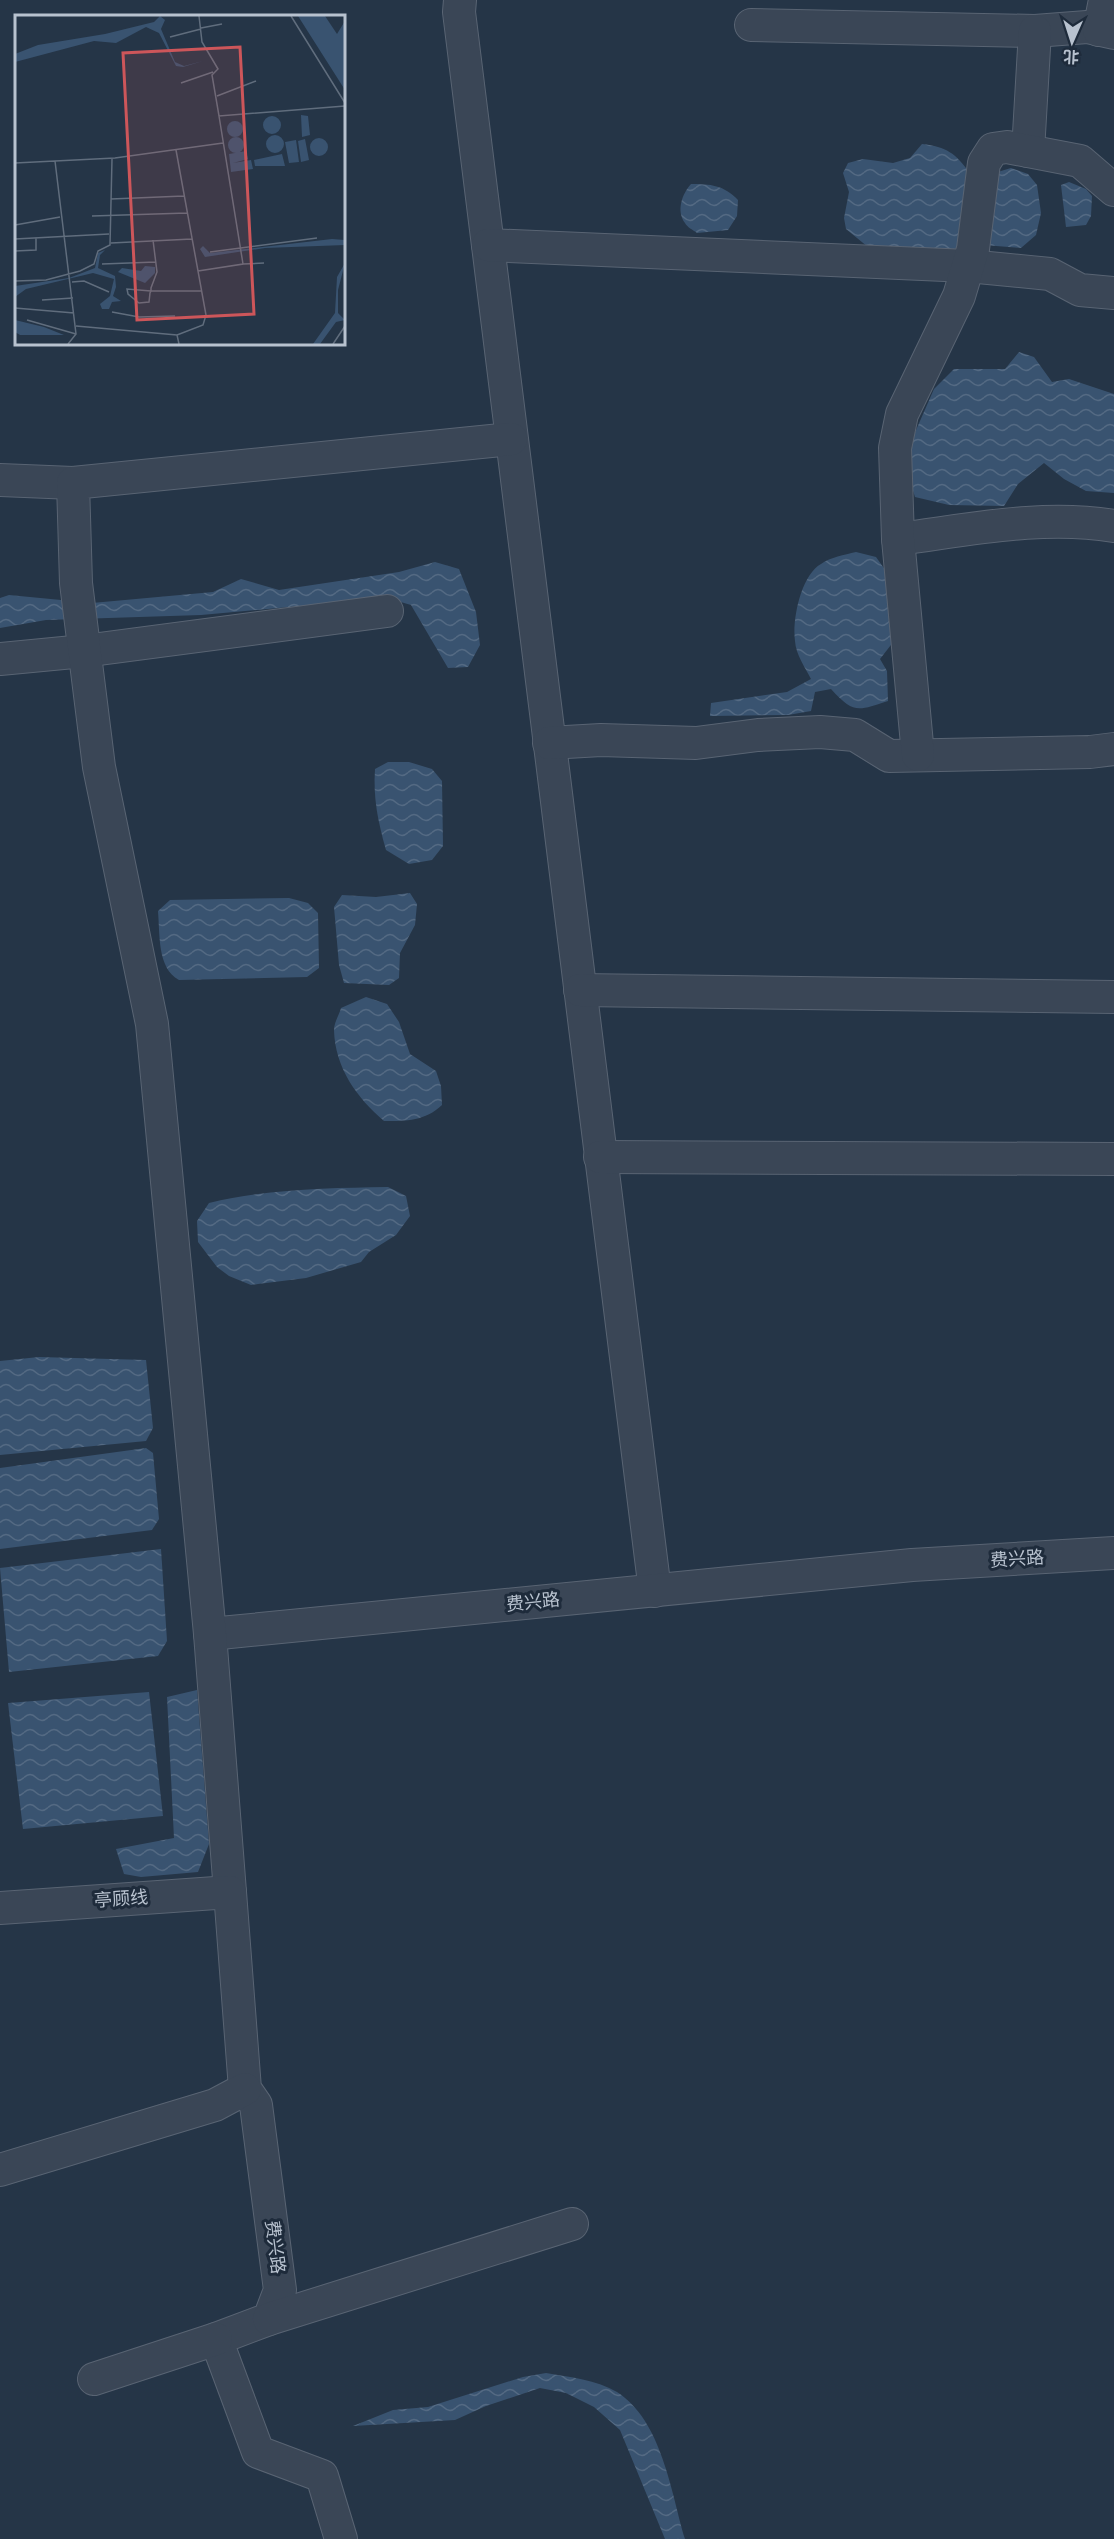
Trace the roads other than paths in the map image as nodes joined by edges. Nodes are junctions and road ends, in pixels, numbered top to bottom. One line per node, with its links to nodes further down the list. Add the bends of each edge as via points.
1 (460, 0): 7 (street)
2 (1106, 21): 4 (street, via 1088,27)
3 (751, 25): 4 (street)
4 (1035, 31): 5 (street)
5 (1028, 151): 6 (street, via 1080,161); 8 (street, via 993,149 984,163)
6 (1114, 190)
7 (488, 245): 8 (street); 10 (street)
8 (968, 266): 9 (street, via 1050,274 1080,290); 14 (street, via 959,296 902,414 895,448)
9 (1114, 293)
10 (511, 439): 12 (street); 18 (street)
11 (0, 480): 12 (street)
12 (73, 483): 16 (street, via 76,583)
13 (1114, 526): 14 (street, via 1048,521)
14 (898, 539): 20 (street)
15 (387, 611): 16 (street)
16 (83, 645): 17 (street); 27 (street, via 99,767 152,1024)
17 (0, 659)
18 (549, 743): 20 (street, via 696,743 820,732 855,735 889,756); 21 (street)
19 (1114, 749): 20 (street)
20 (918, 755)
21 (580, 990): 22 (street); 23 (street)
22 (1114, 997)
23 (600, 1157): 24 (street); 26 (street)
24 (1114, 1159)
25 (1114, 1553): 26 (street, 费兴路, via 912,1565)
26 (654, 1591): 27 (street, 费兴路)
27 (210, 1634): 28 (street, 费兴路)
28 (231, 1898): 29 (street, 亭顾线); 30 (street, 费兴路)
29 (0, 1908)
30 (245, 2090): 31 (street, via 215,2105); 33 (street, 费兴路, via 256,2105 280,2290)
31 (0, 2170)
32 (572, 2224): 33 (street)
33 (269, 2319): 34 (street)
34 (216, 2339): 35 (street); 36 (street, via 258,2452 322,2476)
35 (94, 2379)
36 (341, 2539)

